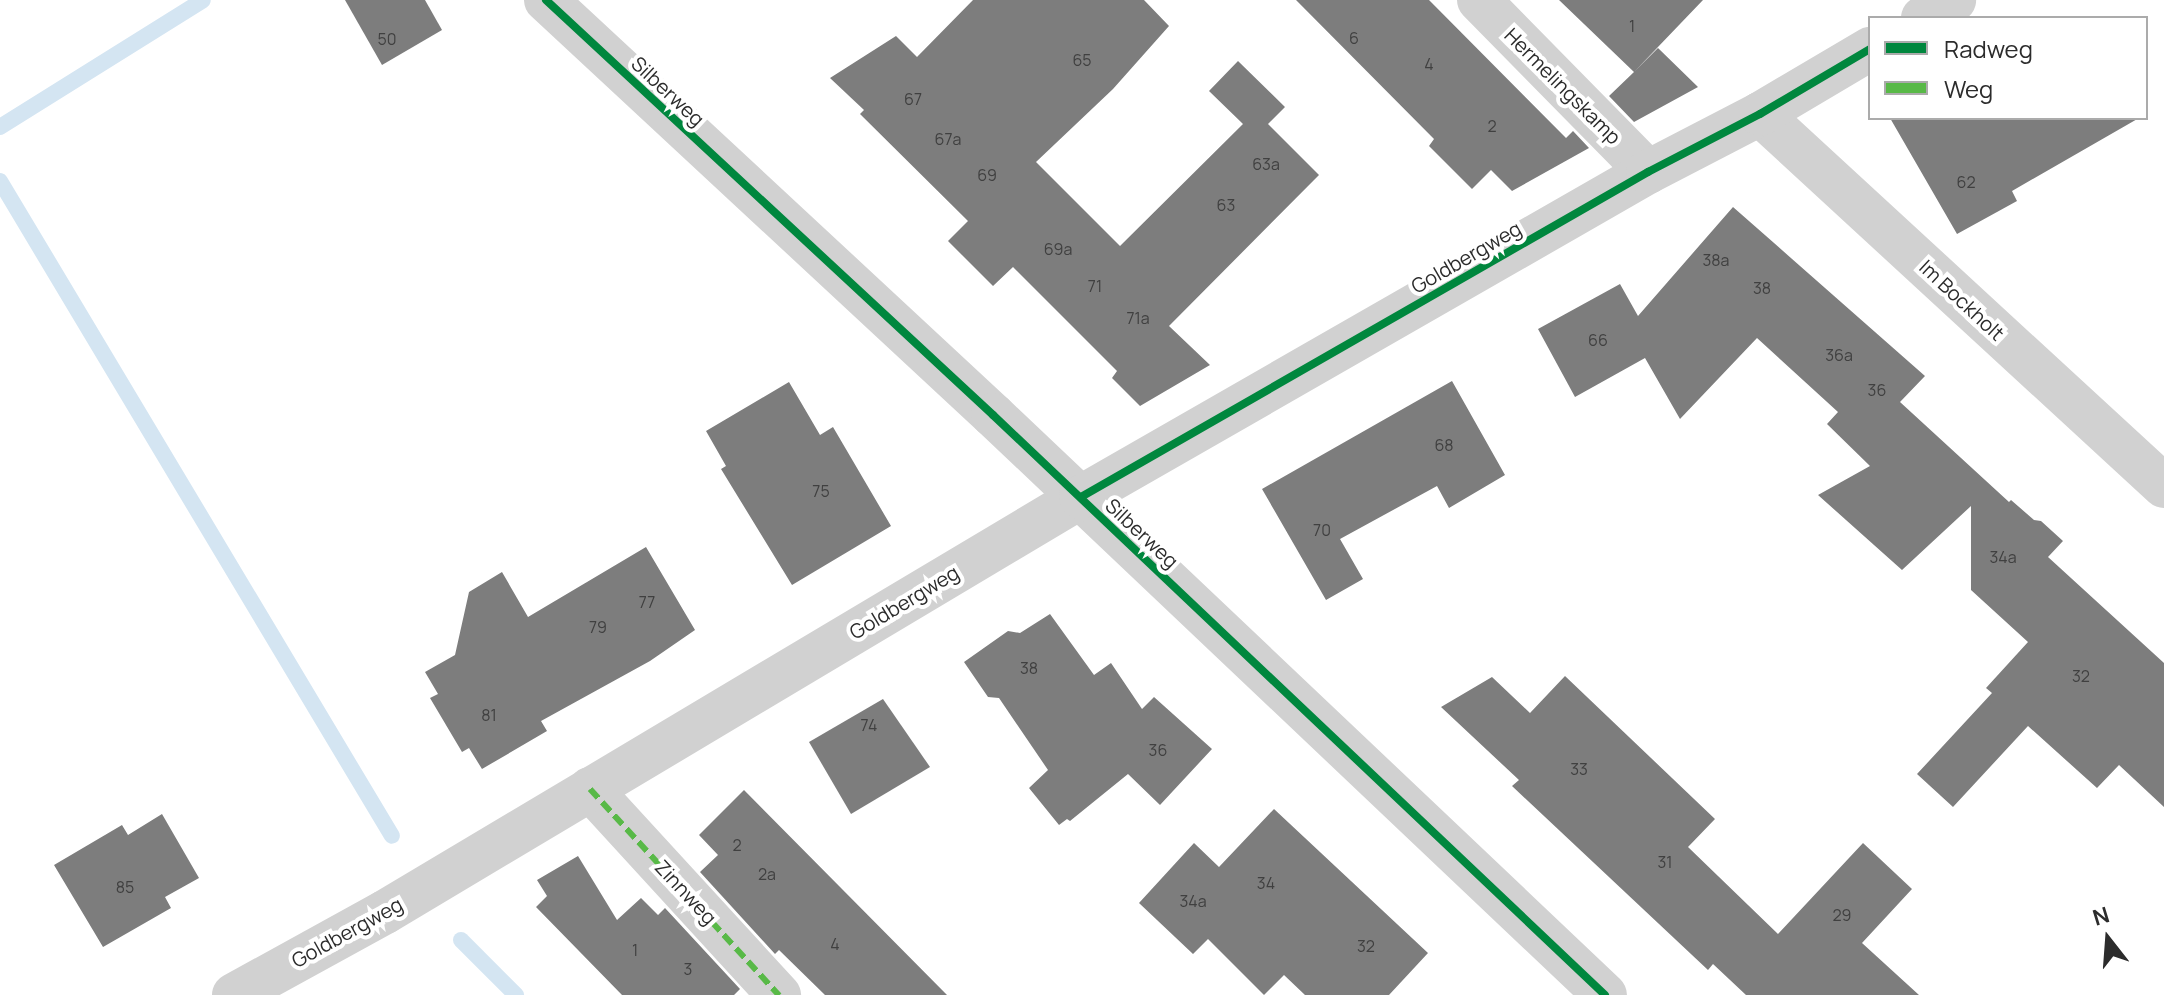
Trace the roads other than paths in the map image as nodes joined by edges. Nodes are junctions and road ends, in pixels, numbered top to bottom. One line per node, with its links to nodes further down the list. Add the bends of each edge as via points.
1 (546, 0): 9 (street, Silberweg)
2 (1479, 0): 7 (street, Hermelingskamp)
3 (1954, 0): 4 (street)
4 (1926, 16)
5 (1868, 50): 6 (street, Goldbergweg)
6 (1760, 114): 7 (street, Goldbergweg); 8 (street, Im Bockholt)
7 (1648, 172): 9 (street, Goldbergweg)
8 (2164, 486)
9 (1081, 497): 10 (street, Goldbergweg); 13 (street, Silberweg)
10 (590, 789): 11 (street, Goldbergweg); 12 (street, Zinnweg)
11 (234, 995)
12 (779, 995)
13 (1605, 995)

